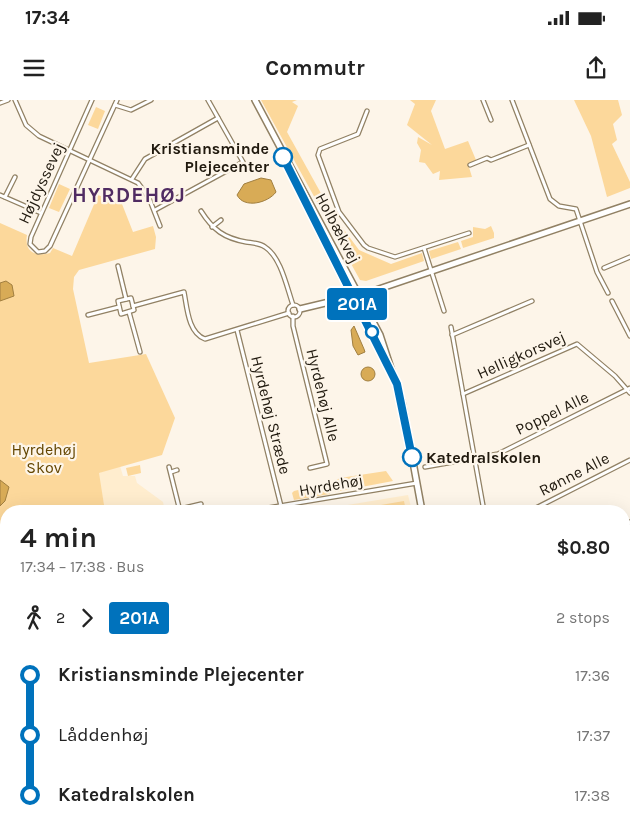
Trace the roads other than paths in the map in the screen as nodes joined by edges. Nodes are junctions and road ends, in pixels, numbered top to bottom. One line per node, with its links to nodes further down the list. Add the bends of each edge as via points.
1 (8, 100): 10 (street)
2 (15, 100): 17 (street, via 32,131)
3 (92, 100): 17 (street, Højdyssevej)
4 (117, 100): 11 (street, Højdyssevej)
5 (151, 100): 11 (street, via 131,110)
6 (208, 100): 13 (street)
7 (255, 100): 15 (street, Holbækvej)
8 (483, 100): 14 (street)
9 (512, 100): 16 (street)
10 (0, 103)
11 (115, 105): 18 (street, Højdyssevej)
12 (367, 111): 33 (street, via 358,134 320,149 318,155 336,206 368,248 395,258)
13 (218, 118): 21 (street, via 145,160); 25 (street, via 243,162)
14 (491, 120)
15 (276, 140): 39 (street, Holbækvej); 40 (street, Holbækvej)
16 (529, 145): 19 (street); 29 (street, via 550,199 559,206 574,207)
17 (70, 150): 18 (street); 27 (street, Højdyssevej)
18 (90, 159): 21 (street); 27 (street, Højdyssevej, via 50,246 41,252 32,248 30,241)
19 (470, 165)
20 (15, 177): 23 (street)
21 (132, 179): 25 (street, via 144,189)
22 (0, 195): 23 (street)
23 (5, 197): 27 (street)
24 (630, 204): 29 (street)
25 (155, 210): 30 (street)
26 (201, 211): 31 (street)
27 (41, 213)
28 (221, 220): 31 (street)
29 (581, 222): 37 (street); 38 (street, via 597,272)
30 (160, 226)
31 (212, 227): 44 (street, via 230,239 258,244 268,250 284,279)
32 (469, 233): 33 (street)
33 (424, 248): 37 (street)
34 (630, 257): 36 (street)
35 (118, 266): 41 (street)
36 (604, 268)
37 (432, 271): 39 (street); 50 (street)
38 (608, 293)
39 (360, 294): 40 (street); 58 (street, Holbækvej, via 380,335)
40 (354, 296): 47 (street); 58 (street, Holbækvej)
41 (126, 299): 45 (street, via 131,298); 46 (street, via 118,301)
42 (532, 301): 55 (street)
43 (612, 301): 56 (street)
44 (293, 305): 47 (street); 49 (street)
45 (133, 306): 48 (street, via 134,310); 54 (street, via 184,292 193,329 200,337 211,338)
46 (119, 307): 48 (street, via 121,314); 51 (street)
47 (300, 310): 52 (street)
48 (129, 312): 57 (street)
49 (289, 312): 52 (street); 54 (street)
50 (444, 312)
51 (88, 315)
52 (293, 316): 65 (street, Hyrdehøj Alle, via 327,464)
53 (450, 327): 55 (street)
54 (237, 330): 72 (street, Hyrdehøj Stræde)
55 (452, 335): 60 (street)
56 (630, 336)
57 (140, 352)
58 (397, 384): 68 (street, Holbækvej)
59 (629, 390): 60 (street, Helligkorsvej, via 577,344); 61 (street, Poppel Alle, via 498,454)
60 (463, 394): 61 (street)
61 (475, 459): 64 (street, Poppel Alle); 75 (street)
62 (630, 460): 76 (street, Rønne Alle)
63 (169, 467): 67 (street)
64 (425, 467)
65 (310, 468)
66 (177, 470): 67 (street)
67 (170, 472): 70 (street)
68 (417, 483): 73 (street, Hyrdehøj); 74 (street, Holbækvej)
69 (201, 504): 71 (street)
70 (178, 505)
71 (198, 505)
72 (282, 505)
73 (288, 505)
74 (421, 505)
75 (483, 505)
76 (542, 505)

